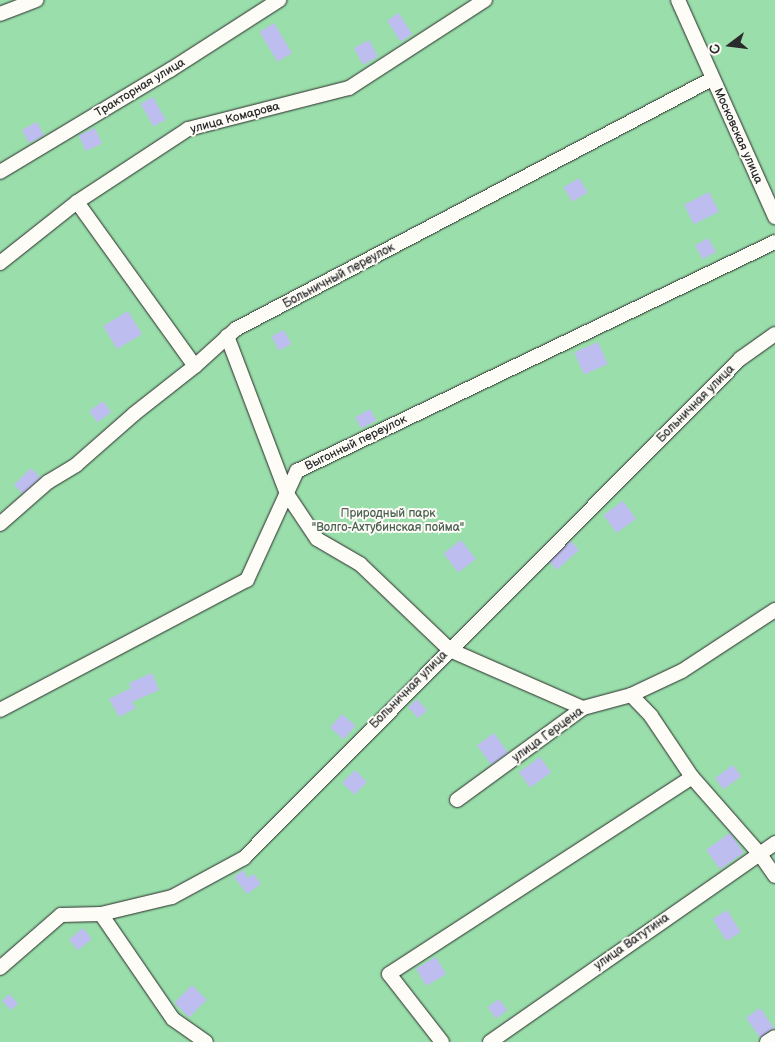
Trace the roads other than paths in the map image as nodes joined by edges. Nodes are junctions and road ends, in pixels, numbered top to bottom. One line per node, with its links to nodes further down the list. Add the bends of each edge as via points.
1 (11, 0): 6 (street)
2 (36, 0): 6 (street)
3 (279, 0): 8 (street, Тракторная улица)
4 (485, 0): 9 (street, улица Комарова, via 349,88 188,130)
5 (678, 0): 7 (street, Московская улица)
6 (0, 14)
7 (712, 79): 10 (street, Московская улица); 14 (street, Больничный переулок)
8 (0, 172)
9 (77, 202): 12 (street, улица Комарова); 15 (street)
10 (775, 217)
11 (775, 242): 16 (street, Выгонный переулок, via 297,471)
12 (0, 263)
13 (775, 334): 19 (street, Больничная улица, via 740,359)
14 (227, 336): 15 (street, Больничный переулок); 16 (street)
15 (195, 366): 17 (street, Больничный переулок)
16 (287, 494): 19 (street, via 318,539 360,564); 22 (street, Выгонный переулок, via 247,580)
17 (0, 524)
18 (775, 610): 20 (street, улица Герцена, via 682,672)
19 (450, 650): 21 (street); 28 (street, Больничная улица, via 244,858 172,897)
20 (631, 695): 21 (street, улица Герцена); 23 (street, via 650,716)
21 (582, 708): 24 (street, улица Герцена)
22 (0, 710)
23 (692, 777): 26 (street); 32 (street, via 389,974)
24 (457, 800)
25 (775, 843): 26 (street, улица Ватутина)
26 (759, 853): 27 (street); 33 (street, улица Ватутина)
27 (775, 876)
28 (101, 914): 29 (street, Больничная улица, via 61,915); 31 (street, via 173,1019)
29 (0, 968)
30 (775, 1037): 34 (street)
31 (206, 1042)
32 (442, 1042)
33 (490, 1042)
34 (767, 1042)

